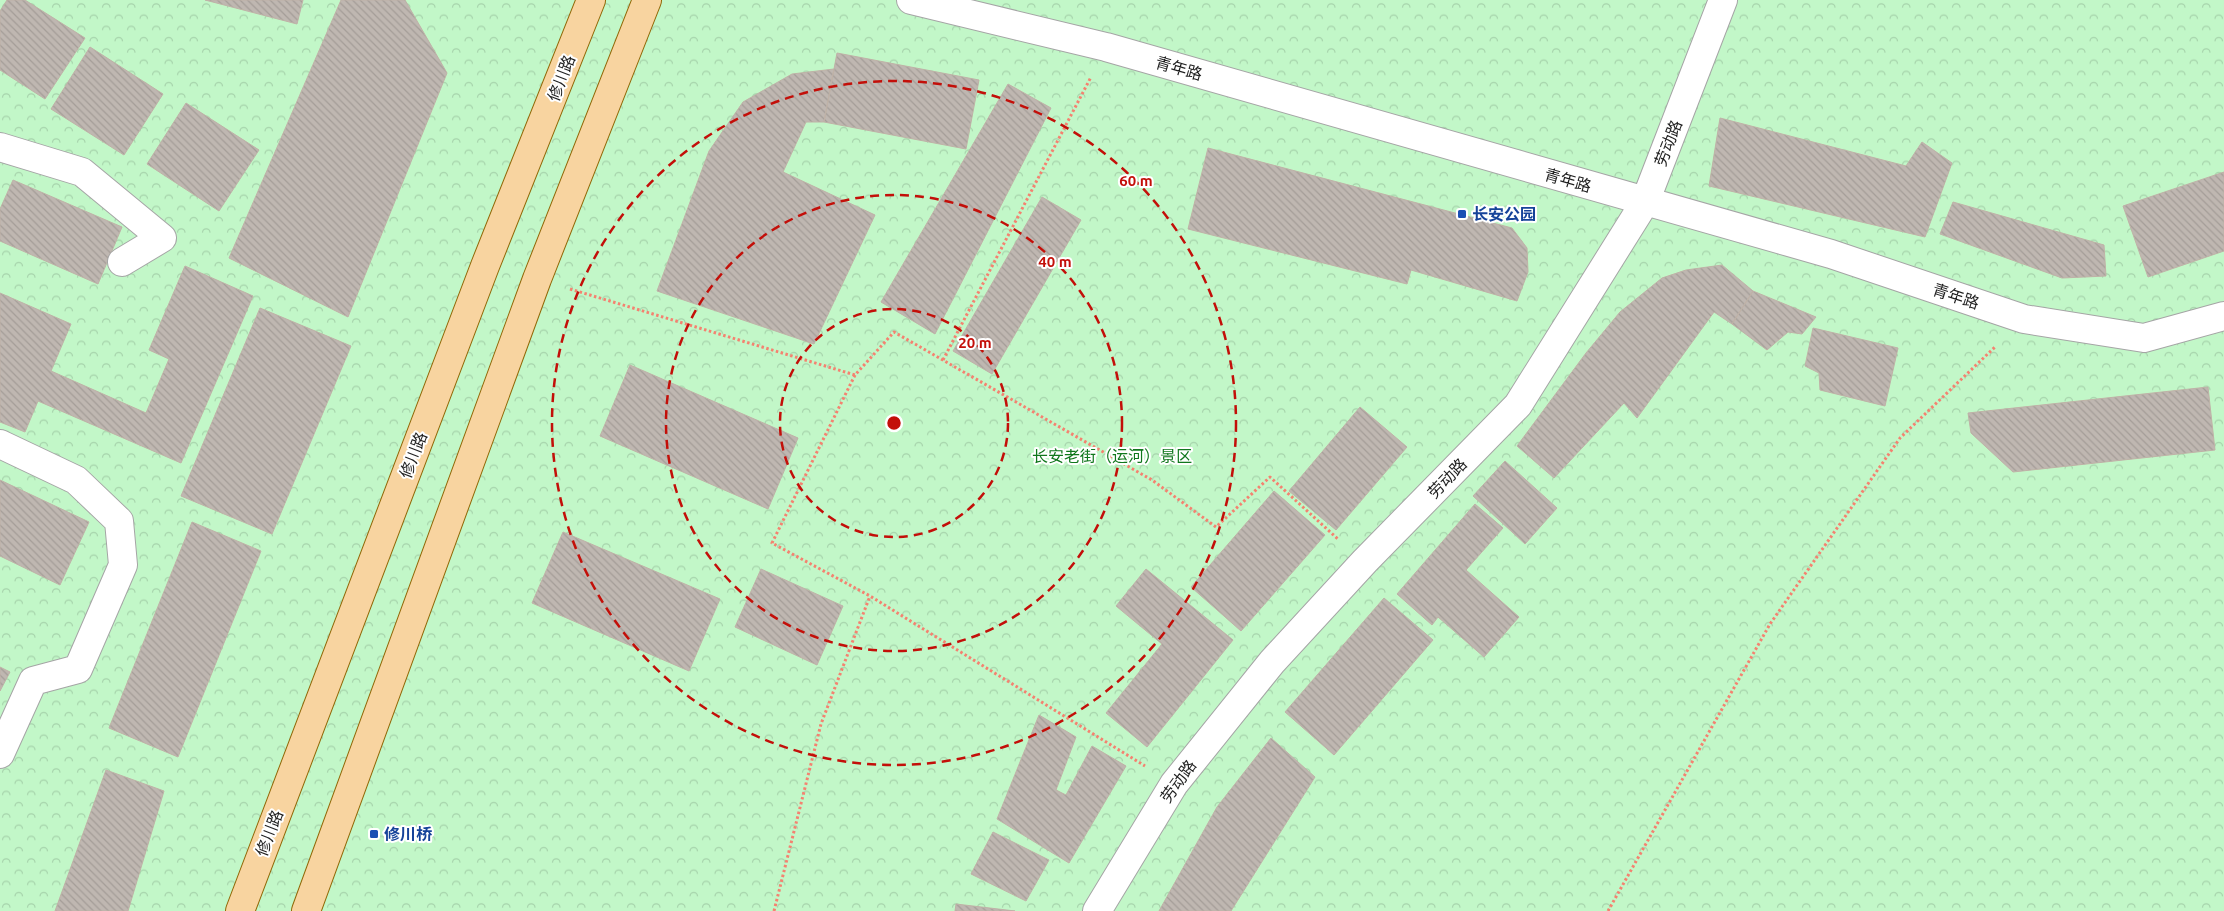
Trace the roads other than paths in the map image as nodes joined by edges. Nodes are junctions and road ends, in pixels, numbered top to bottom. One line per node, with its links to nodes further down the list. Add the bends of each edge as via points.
1 (591, 0): 11 (main road, 修川路, via 485,266)
2 (647, 0): 12 (main road, via 537,279)
3 (911, 0): 6 (street, 青年路, via 1106,47)
4 (1723, 0): 6 (street, 劳动路)
5 (0, 146): 7 (street, via 82,172 162,238)
6 (1645, 202): 8 (street, 青年路, via 1831,254 2024,319 2144,338); 13 (street, 劳动路, via 1518,405 1365,561 1272,662 1174,784)
7 (122, 262)
8 (2224, 316)
9 (0, 444): 10 (street, via 76,480 119,521 123,565 78,669 33,681)
10 (0, 754)
11 (240, 911)
12 (306, 911)
13 (1097, 911)

